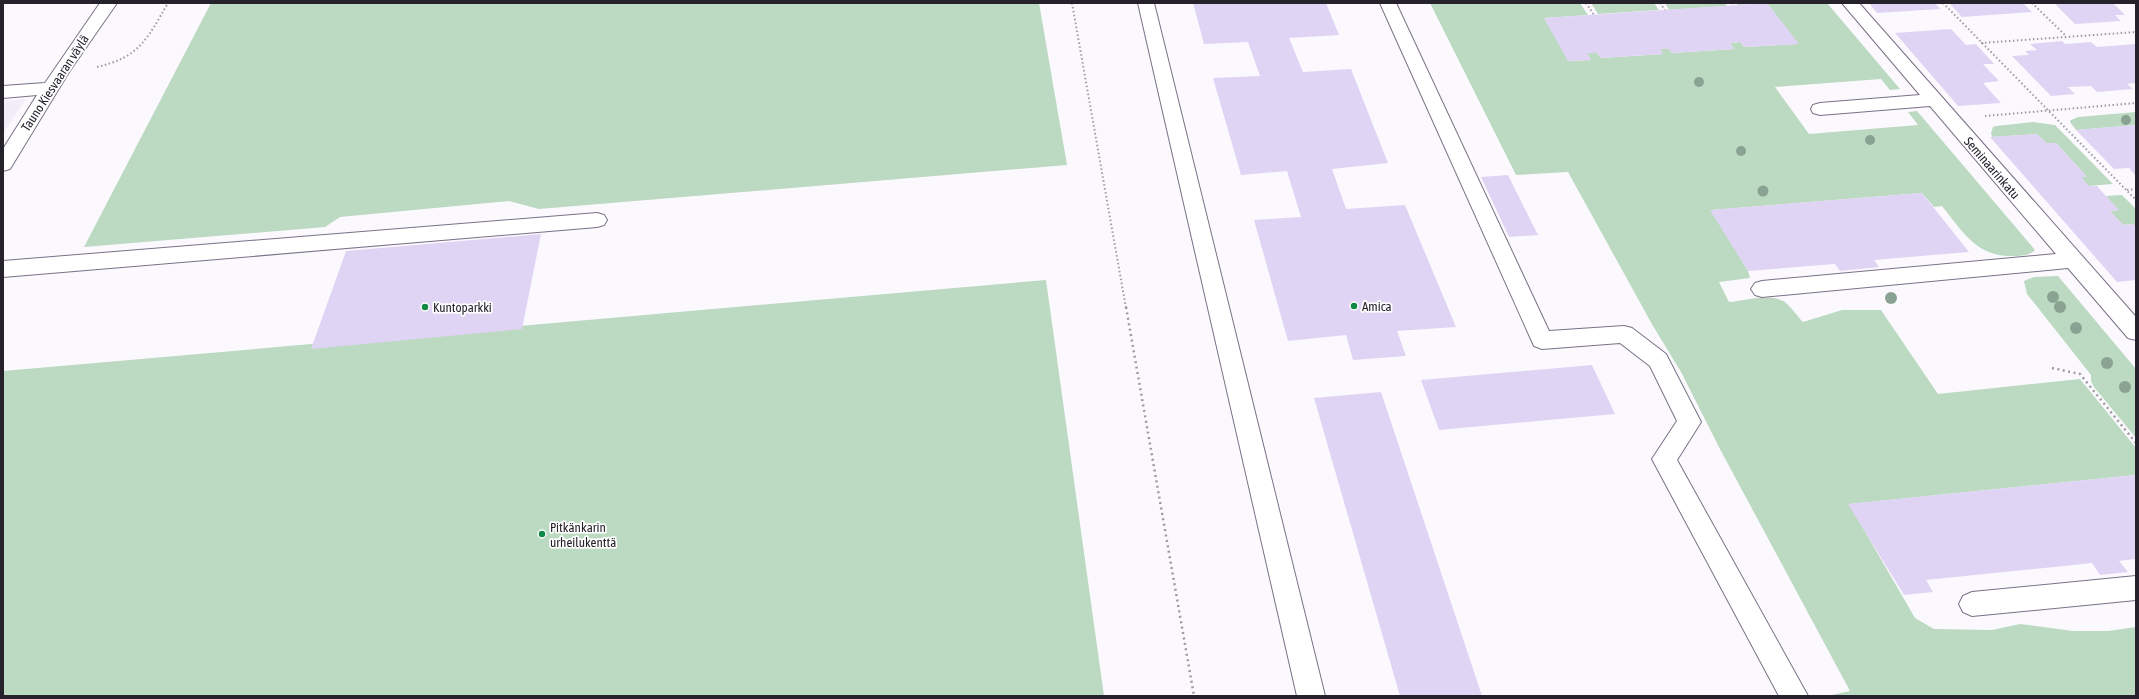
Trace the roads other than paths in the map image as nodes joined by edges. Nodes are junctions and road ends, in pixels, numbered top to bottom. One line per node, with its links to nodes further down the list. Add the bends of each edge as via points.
1 (109, 3): 5 (street, Tauno Kiesvaaran väylä)
2 (1146, 3): 17 (street)
3 (1388, 3): 18 (street, via 1542,340 1624,334 1658,360 1689,422 1664,458)
4 (1850, 3): 7 (street, Seminaarinkatu)
5 (51, 88): 6 (street); 9 (street, Tauno Kiesvaaran väylä)
6 (3, 92)
7 (1933, 100): 8 (street); 11 (street, Seminaarinkatu)
8 (1820, 109)
9 (3, 164)
10 (597, 220): 12 (street)
11 (2073, 260): 13 (street); 14 (street, Seminaarinkatu)
12 (3, 269)
13 (1762, 289)
14 (2136, 332)
15 (2136, 588): 16 (street)
16 (1972, 604)
17 (1311, 696)
18 (1794, 696)

